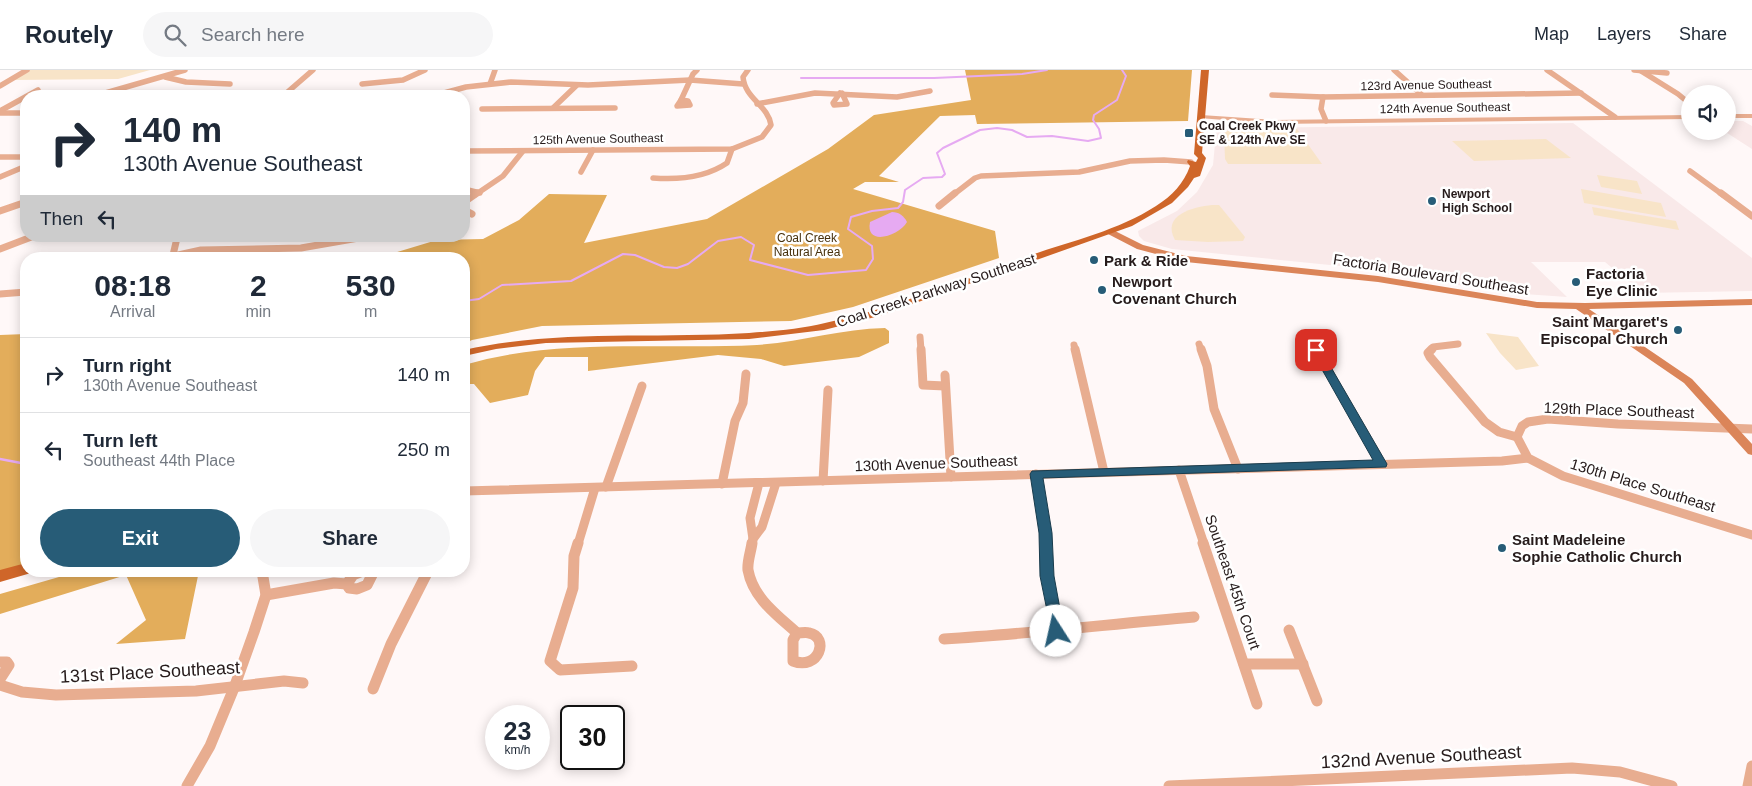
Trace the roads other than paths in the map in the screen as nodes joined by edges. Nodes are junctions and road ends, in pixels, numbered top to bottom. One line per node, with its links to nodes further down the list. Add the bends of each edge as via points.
1 (27, 70): 17 (street)
2 (185, 70): 14 (street)
3 (313, 70): 25 (street)
4 (425, 70): 19 (street, via 400,80)
5 (496, 70): 20 (street)
6 (748, 70): 21 (street)
7 (1205, 70): 41 (main road, Coal Creek Parkway Southeast)
8 (1394, 70): 30 (street)
9 (1547, 70): 28 (street)
10 (1634, 70): 12 (street)
11 (692, 71): 15 (street)
12 (1641, 71): 13 (street); 31 (street)
13 (1667, 74)
14 (164, 77): 18 (street, via 186,82); 24 (street)
15 (690, 80): 21 (street); 22 (street); 34 (street)
16 (0, 81): 17 (street)
17 (8, 81): 23 (street)
18 (230, 84)
19 (362, 84)
20 (490, 84): 22 (street); 26 (street)
21 (743, 84): 35 (street)
22 (576, 85): 36 (street)
23 (0, 86)
24 (117, 90)
25 (291, 90)
26 (457, 90)
27 (930, 91): 35 (street, via 897,97 807,94)
28 (1581, 93): 30 (street, 123rd Avenue Southeast); 44 (street)
29 (1272, 95): 32 (street, 123rd Avenue Southeast)
30 (1422, 95): 32 (street, 123rd Avenue Southeast)
31 (1681, 96)
32 (1323, 97): 46 (street, via 1321,109)
33 (20, 100): 39 (street)
34 (680, 100)
35 (757, 104): 47 (street, via 771,121 769,129 762,137)
36 (553, 108): 37 (street); 38 (street)
37 (615, 108)
38 (482, 109)
39 (0, 112): 40 (street)
40 (20, 113)
41 (1201, 117): 46 (street, 124th Avenue Southeast, via 1248,122); 51 (main road, Coal Creek Parkway Southeast)
42 (1681, 117): 44 (street, 124th Avenue Southeast)
43 (1736, 117): 45 (street)
44 (1615, 118): 46 (street, 124th Avenue Southeast)
45 (1750, 118)
46 (1326, 122)
47 (732, 149): 48 (street, 125th Avenue Southeast); 59 (street, via 728,163 711,172 680,178)
48 (592, 150): 50 (street, 125th Avenue Southeast); 57 (street)
49 (470, 151): 50 (street, 125th Avenue Southeast)
50 (523, 151): 62 (street, via 503,176)
51 (1198, 154): 54 (main road); 60 (main road, Coal Creek Parkway Southeast, via 1202,158 1198,170 1189,185)
52 (0, 157): 53 (street)
53 (20, 157)
54 (1191, 162): 60 (main road, via 1180,182); 65 (street, via 1130,161 1079,172 981,176)
55 (20, 169): 58 (street)
56 (1690, 171): 67 (street)
57 (581, 172)
58 (0, 177)
59 (654, 178)
60 (1183, 187): 68 (main road, Coal Creek Parkway Southeast, via 1147,216)
61 (470, 190): 62 (street)
62 (480, 193): 63 (street)
63 (470, 199)
64 (20, 204): 66 (street)
65 (939, 206)
66 (0, 211)
67 (1752, 216)
68 (1111, 232): 76 (main road, Factoria Boulevard Southeast, via 1140,247 1186,259 1378,279); 84 (main road, Coal Creek Parkway Southeast, via 875,314 824,327 749,336 546,340)
69 (20, 241): 71 (street)
70 (336, 242): 72 (street, via 301,248)
71 (0, 249)
72 (194, 252)
73 (20, 292): 74 (street)
74 (0, 294)
75 (1752, 302): 77 (main road, Factoria Boulevard Southeast)
76 (1537, 305): 77 (main road, Factoria Boulevard Southeast); 78 (main road, via 1581,315)
77 (1578, 306): 78 (main road)
78 (1616, 332): 90 (main road, via 1688,380)
79 (920, 337): 88 (street, via 923,385)
80 (1199, 344): 96 (street, via 1214,409)
81 (1458, 344): 92 (street, via 1433,347 1428,352 1486,422 1499,432)
82 (1074, 345): 98 (street)
83 (1316, 350): 95 (street)
84 (470, 352)
85 (746, 374): 104 (street, via 743,403 735,420)
86 (945, 375): 88 (street)
87 (642, 386): 105 (street)
88 (945, 386): 100 (street)
89 (828, 390): 101 (street)
90 (1731, 428): 91 (street, 129th Place Southeast); 92 (street, 129th Place Southeast, via 1537,419 1522,426); 93 (main road)
91 (1752, 429)
92 (1517, 437): 94 (street)
93 (1752, 451)
94 (1528, 458): 95 (street, 130th Avenue Southeast); 107 (street, 130th Place Southeast, via 1581,483)
95 (1382, 464): 96 (street, 130th Avenue Southeast)
96 (1238, 469): 97 (street, 130th Avenue Southeast)
97 (1179, 470): 98 (street, 130th Avenue Southeast); 123 (street, Southeast 45th Court)
98 (1104, 472): 99 (street, 130th Avenue Southeast)
99 (1036, 474): 100 (street, 130th Avenue Southeast); 119 (street)
100 (951, 477): 101 (street, 130th Avenue Southeast)
101 (823, 481): 103 (street, 130th Avenue Southeast)
102 (759, 483): 103 (street, 130th Avenue Southeast); 104 (street, 130th Avenue Southeast); 108 (street, via 749,532)
103 (776, 483): 108 (street, via 765,520)
104 (722, 484): 105 (street, 130th Avenue Southeast)
105 (601, 488): 106 (street, 130th Avenue Southeast); 125 (street, via 574,556 573,588 550,661 560,670)
106 (470, 492)
107 (1752, 535)
108 (753, 539): 120 (street, via 748,568 754,590)
109 (20, 571): 110 (main road)
110 (0, 576)
111 (263, 577): 116 (street)
112 (352, 577): 115 (street)
113 (372, 577): 115 (street, via 365,587 353,590)
114 (425, 577): 130 (street, via 392,642)
115 (347, 584): 116 (street, via 334,583)
116 (266, 595): 129 (street)
117 (1194, 617): 119 (street)
118 (1289, 630): 124 (street)
119 (1056, 631): 121 (street)
120 (797, 633)
121 (944, 639)
122 (0, 662): 126 (street, via 9,665)
123 (1244, 664): 124 (street); 132 (street, Southeast 45th Court)
124 (1303, 664): 131 (street)
125 (632, 666)
126 (0, 679)
127 (303, 683): 129 (street, 131st Place Southeast, via 276,680)
128 (0, 685): 129 (street, 131st Place Southeast, via 24,694 47,695)
129 (234, 688): 134 (street, via 210,746)
130 (373, 689)
131 (1317, 701)
132 (1257, 704)
133 (1752, 766): 138 (street)
134 (187, 786)
135 (1169, 786): 136 (street, 132nd Avenue Southeast)
136 (1187, 786): 137 (street, 132nd Avenue Southeast, via 1572,768 1620,772)
137 (1672, 786)
138 (1748, 786)

